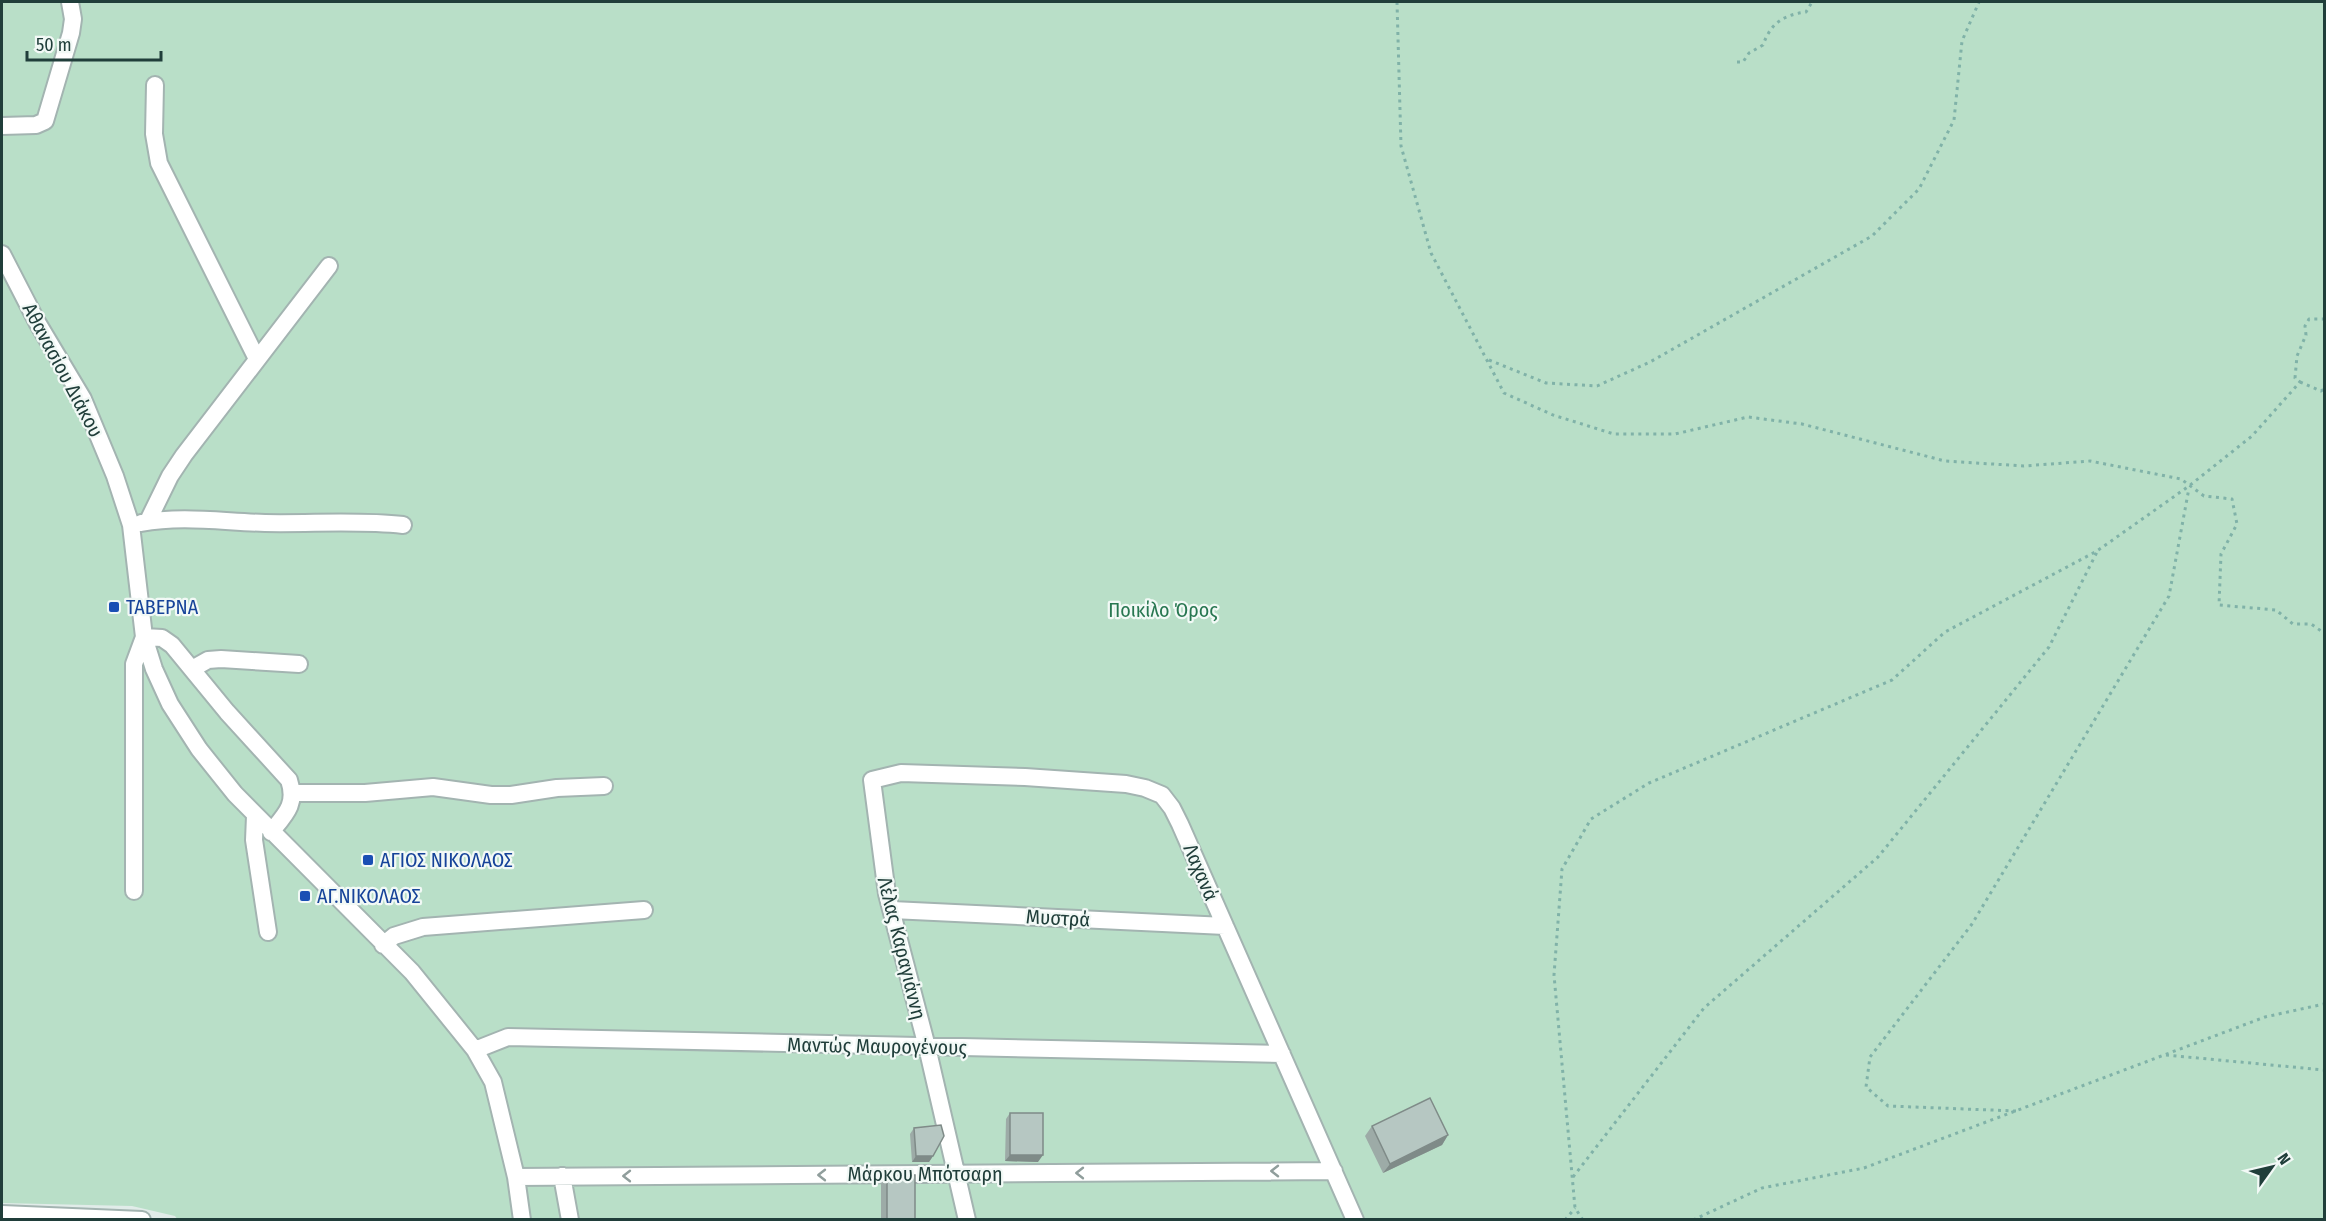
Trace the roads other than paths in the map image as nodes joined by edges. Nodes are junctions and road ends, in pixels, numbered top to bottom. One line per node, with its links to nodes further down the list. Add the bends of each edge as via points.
1 (69, 2): 3 (street, via 71,33 45,121)
2 (155, 85): 6 (street, via 159,163)
3 (2, 126)
4 (2, 254): 8 (street, Αθανασίου Διάκου, via 91,416)
5 (329, 266): 6 (street)
6 (257, 359): 7 (street, via 170,476)
7 (148, 521): 8 (street); 9 (street)
8 (131, 525): 10 (street, Αθανασίου Διάκου)
9 (403, 525)
10 (144, 637): 12 (street, via 162,638); 16 (street, Αθανασίου Διάκου, via 170,704 199,749); 18 (street, via 134,664)
11 (299, 664): 12 (street, via 221,659 208,660)
12 (192, 669): 15 (street, via 280,768)
13 (872, 780): 20 (street, Λέλας Καραγιάννη, via 884,878); 21 (street, Λαχανά, via 901,773 1024,777 1126,784 1162,795 1180,824)
14 (604, 786): 15 (street, via 511,795 433,787 365,793)
15 (293, 793): 17 (street, via 290,807)
16 (255, 816): 17 (street, Αθανασίου Διάκου); 22 (street, via 254,840)
17 (271, 832): 23 (street, Αθανασίου Διάκου)
18 (134, 891)
19 (644, 910): 23 (street, via 423,927 394,936)
20 (892, 910): 21 (street, Μυστρά); 24 (street, Λέλας Καραγιάννη)
21 (1225, 926): 26 (street, Λαχανά)
22 (268, 932)
23 (383, 945): 25 (street, Αθανασίου Διάκου, via 412,972)
24 (927, 1047): 25 (street, Μαντώς Μαυρογένους, via 508,1037); 26 (street, Μαντώς Μαυρογένους); 28 (street, Λέλας Καραγιάννη)
25 (475, 1050): 30 (street, Αθανασίου Διάκου, via 493,1082)
26 (1282, 1054): 27 (street, Λαχανά)
27 (1334, 1171): 28 (street, Μάρκου Μπότσαρη, one-way to 28); 37 (street, Λαχανά)
28 (957, 1174): 29 (street, Μάρκου Μπότσαρη, one-way to 29); 36 (street, Λέλας Καραγιάννη)
29 (562, 1176): 30 (street, Μάρκου Μπότσαρη); 35 (street)
30 (516, 1177): 34 (street, Αθανασίου Διάκου)
31 (2, 1214): 32 (street)
32 (115, 1219): 33 (street)
33 (142, 1220)
34 (522, 1220)
35 (570, 1220)
36 (967, 1220)
37 (1355, 1220)

